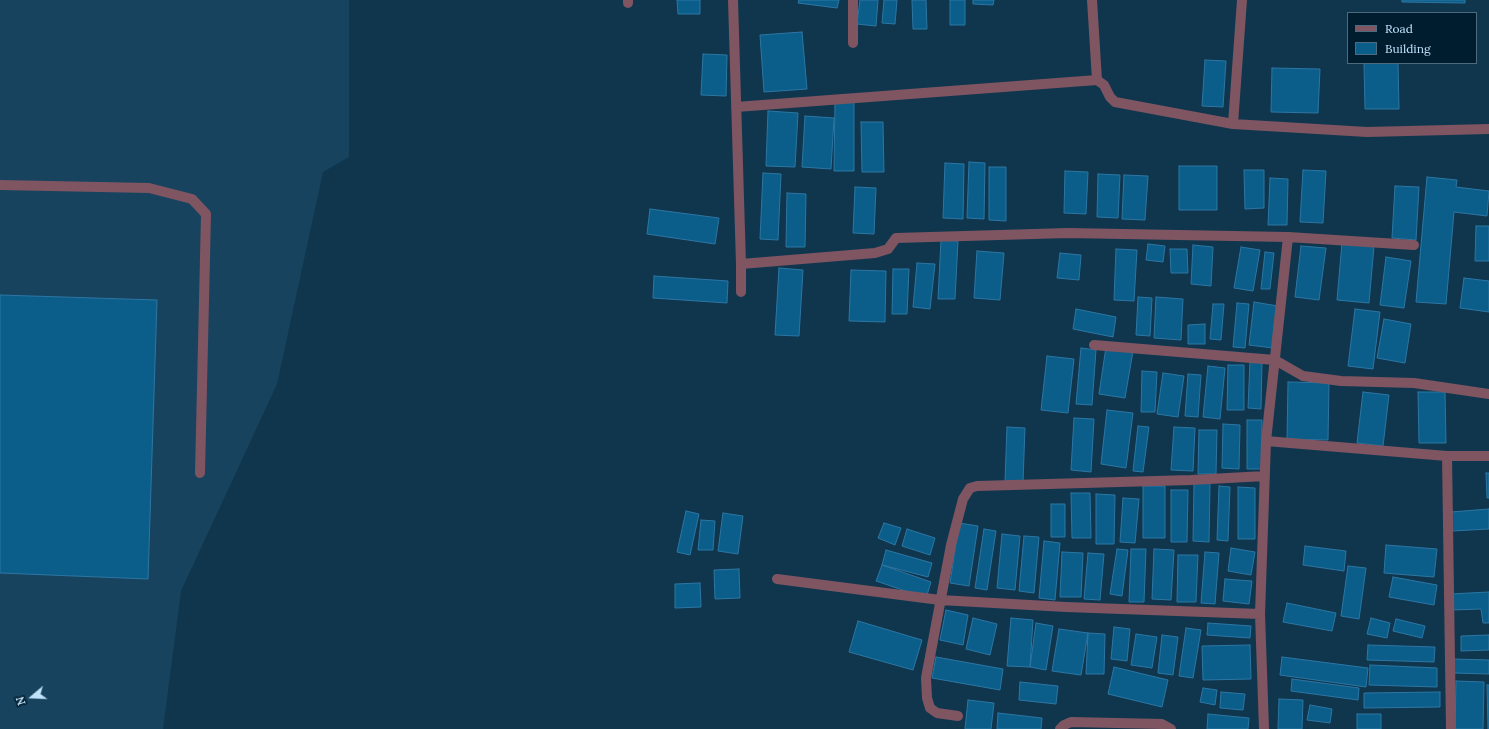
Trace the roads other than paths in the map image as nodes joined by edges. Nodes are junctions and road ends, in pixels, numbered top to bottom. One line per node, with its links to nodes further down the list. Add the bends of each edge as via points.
1 (733, 0): 7 (street)
2 (853, 0): 5 (street)
3 (1092, 0): 6 (street)
4 (1242, 0): 8 (street)
5 (853, 43)
6 (1097, 80): 7 (street); 8 (street, via 1104,85 1115,102)
7 (736, 107): 13 (street)
8 (1233, 124): 9 (street, via 1367,132)
9 (1489, 129)
10 (0, 185): 21 (street, via 149,188 192,200 206,214)
11 (1288, 237): 12 (street); 13 (street, via 1068,233 896,238 888,249 876,253); 16 (street)
12 (1414, 246)
13 (741, 264): 14 (street)
14 (741, 292)
15 (1094, 345): 16 (street)
16 (1275, 360): 17 (street, via 1302,376 1341,381 1414,383); 18 (street)
17 (1489, 394)
18 (1266, 442): 19 (street); 22 (street)
19 (1447, 456): 20 (street); 30 (street)
20 (1489, 456)
21 (200, 473)
22 (1265, 476): 24 (street, via 970,488 963,499 958,516); 25 (street)
23 (777, 579): 24 (street)
24 (940, 600): 25 (street); 26 (street, via 926,678 927,698 930,708 937,713)
25 (1260, 614): 29 (street)
26 (958, 716)
27 (1060, 729): 28 (street, via 1071,722 1162,724)
28 (1171, 729)
29 (1264, 729)
30 (1451, 729)

